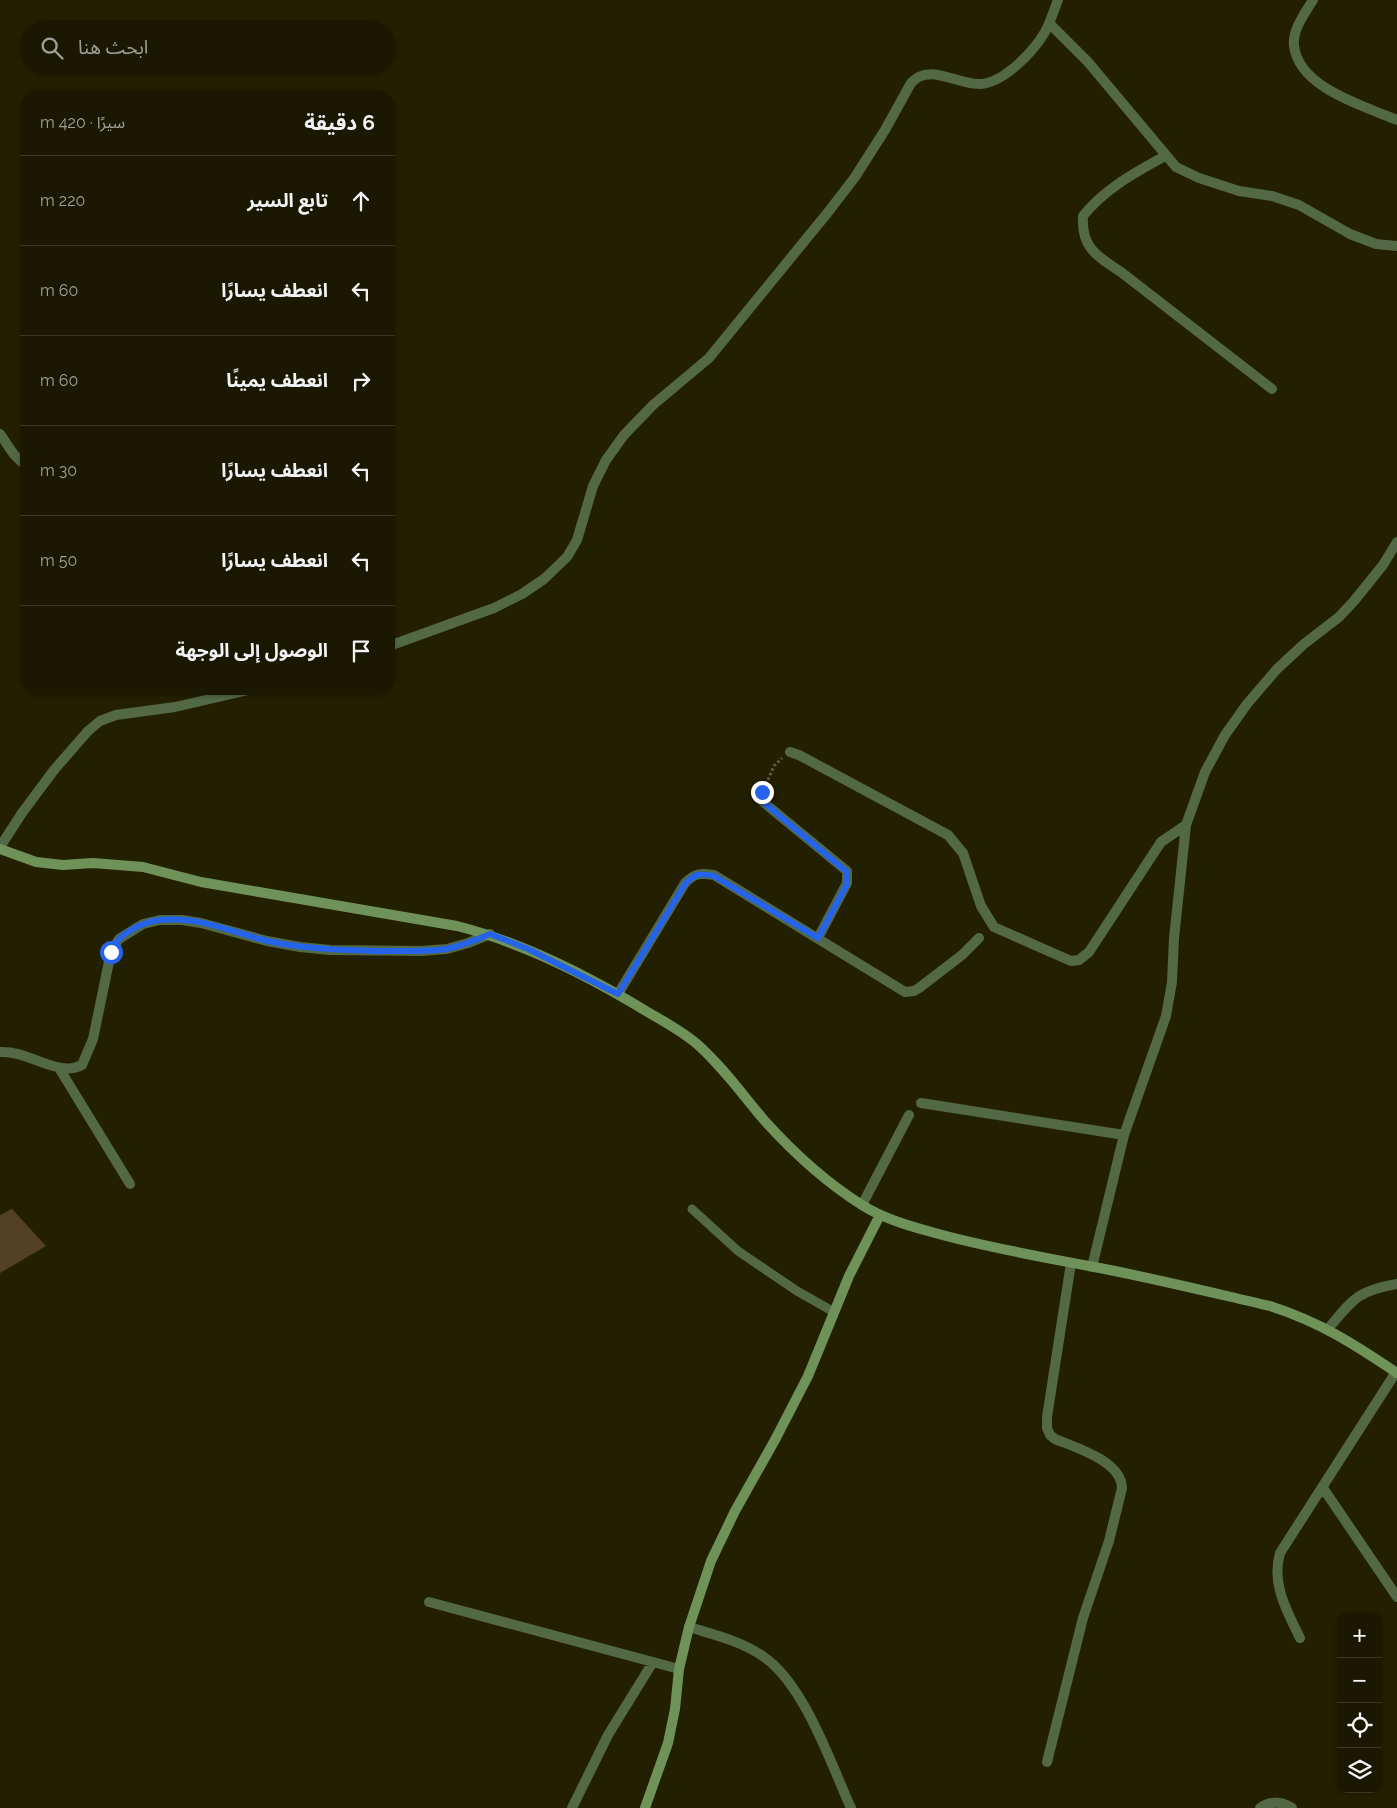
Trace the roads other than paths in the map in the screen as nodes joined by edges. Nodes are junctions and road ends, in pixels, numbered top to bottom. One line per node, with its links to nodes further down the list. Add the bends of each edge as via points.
1 (1058, 0): 3 (street)
2 (1313, 0): 4 (street, via 1296,34 1294,45 1298,60 1330,92)
3 (1049, 23): 5 (street, via 1088,62); 11 (street, via 1026,57 1000,78 983,84 970,84 935,74 916,77 855,177 829,211 709,358 653,405 624,435 593,486 577,540 556,568 522,594 494,608)
4 (1397, 120)
5 (1165, 156): 6 (street, via 1176,167 1199,178 1299,205 1350,234 1376,244); 7 (street, via 1126,178 1090,208 1083,216 1087,244 1094,255)
6 (1397, 246)
7 (1272, 389)
8 (0, 434): 9 (street)
9 (20, 462)
10 (1397, 542): 15 (street, via 1354,602 1304,644 1247,704 1205,772)
11 (395, 644)
12 (227, 695): 16 (street, via 175,707 116,715 100,721 54,770)
13 (790, 752): 15 (street, via 948,836 963,853 981,906 994,927 1071,961 1079,960 1090,952 1161,842)
14 (762, 801): 18 (street, via 847,872 847,884)
15 (1186, 825): 25 (street, via 1166,1016)
16 (0, 848): 17 (main road, via 36,862 143,867 201,882)
17 (490, 934): 20 (main road, via 528,949); 22 (street, via 447,949 339,950 267,941 182,920 143,924 119,939 111,952 93,1039 85,1061 82,1066 71,1070)
18 (818, 938): 19 (street, via 905,992 919,988); 20 (street, via 714,876 700,873 685,884)
19 (979, 938)
20 (618, 994): 27 (main road, via 697,1044 794,1149)
21 (0, 1052): 22 (street, via 22,1054)
22 (59, 1068): 26 (street)
23 (921, 1103): 25 (street)
24 (909, 1115): 27 (street)
25 (1124, 1135): 31 (street)
26 (130, 1184)
27 (862, 1205): 29 (main road)
28 (692, 1209): 33 (lane, via 738,1251)
29 (880, 1215): 30 (main road, via 961,1240); 33 (main road)
30 (1071, 1263): 31 (main road); 43 (street, via 1049,1394 1047,1428 1055,1439 1105,1462 1117,1472 1122,1488 1109,1542 1083,1618)
31 (1092, 1267): 34 (main road, via 1270,1306)
32 (1397, 1284): 34 (street, via 1357,1296)
33 (834, 1312): 39 (main road, via 801,1390 711,1561)
34 (1328, 1329): 35 (main road)
35 (1396, 1372): 36 (street)
36 (1323, 1488): 37 (street); 40 (street, via 1280,1553 1277,1566 1282,1598)
37 (1397, 1597)
38 (429, 1602): 41 (street)
39 (689, 1627): 42 (main road); 46 (street, via 744,1646 781,1672 808,1715)
40 (1300, 1638)
41 (653, 1662): 42 (street); 44 (street, via 608,1736)
42 (679, 1669): 45 (main road, via 668,1743)
43 (1047, 1762)
44 (572, 1808)
45 (645, 1808)
46 (851, 1808)
47 (1260, 1808): 48 (street, via 1273,1802)
48 (1292, 1808)

